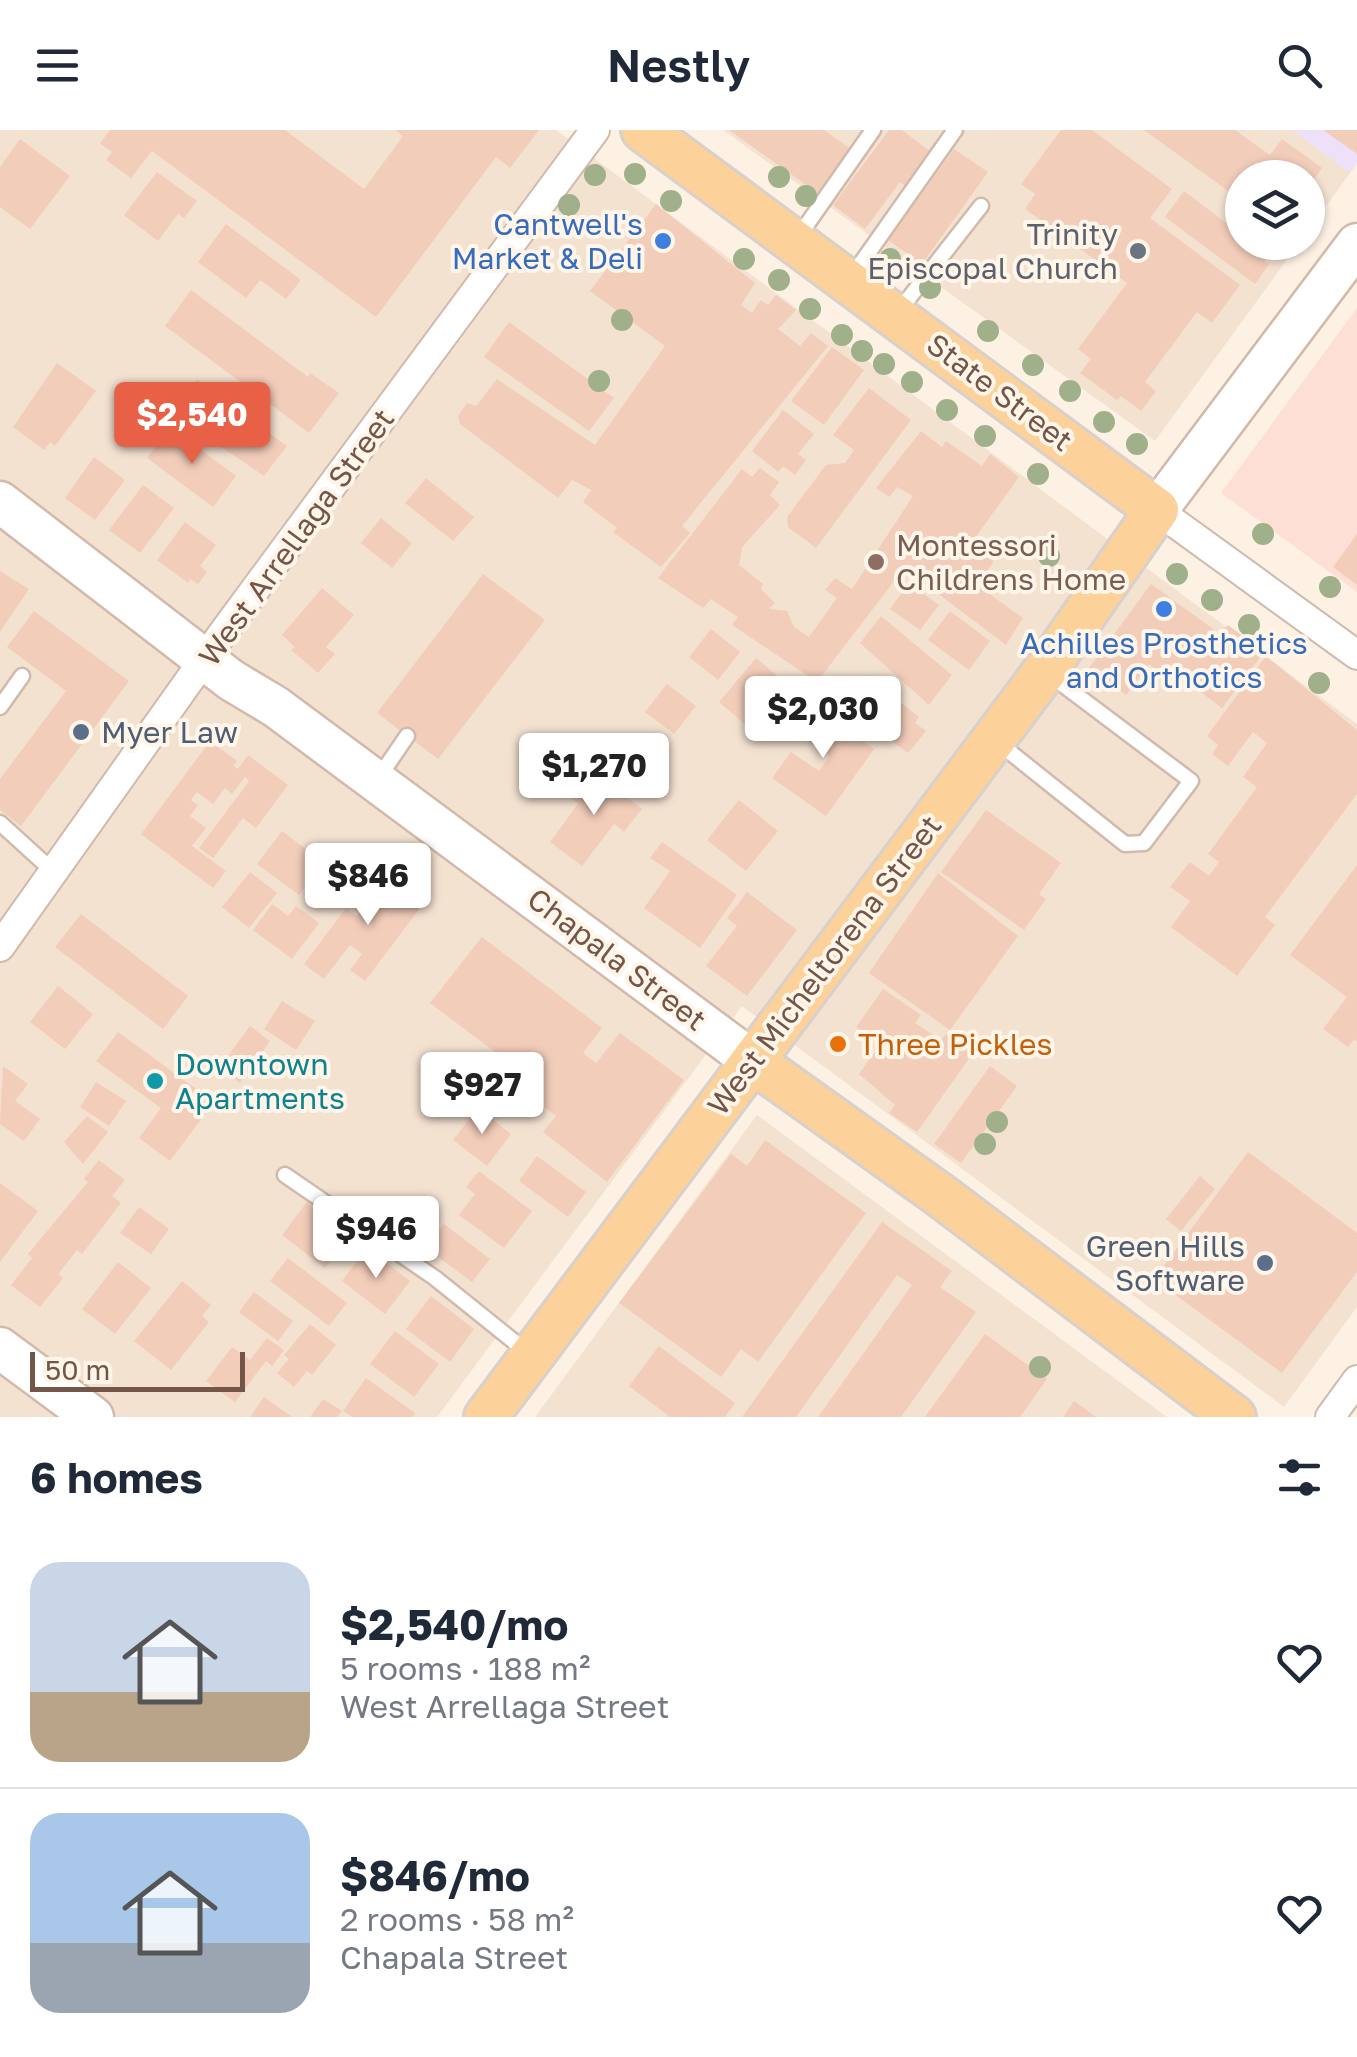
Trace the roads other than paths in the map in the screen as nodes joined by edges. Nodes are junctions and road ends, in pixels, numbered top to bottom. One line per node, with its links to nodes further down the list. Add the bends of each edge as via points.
1 (595, 130): 13 (street, West Arrellaga Street)
2 (643, 130): 6 (main road, State Street)
3 (873, 130): 6 (lane)
4 (955, 130): 8 (lane)
5 (981, 206): 9 (lane)
6 (796, 241): 8 (main road, State Street)
7 (1357, 244): 11 (street)
8 (849, 280): 9 (main road, State Street)
9 (896, 315): 11 (main road, State Street)
10 (0, 502): 13 (street, Chapala Street)
11 (1157, 510): 12 (street, State Street); 14 (main road, West Micheltorena Street)
12 (1357, 655)
13 (205, 660): 19 (street, Chapala Street); 21 (street, West Arrellaga Street)
14 (1045, 671): 18 (main road, West Micheltorena Street); 18 (lane, via 1190,781 1144,843 1125,844)
15 (22, 676): 16 (lane)
16 (0, 706)
17 (407, 736): 19 (lane)
18 (993, 738): 23 (main road, West Micheltorena Street)
19 (376, 781): 23 (street, Chapala Street)
20 (0, 823): 21 (lane)
21 (56, 873): 22 (street, West Arrellaga Street)
22 (0, 947)
23 (754, 1062): 26 (main road, West Micheltorena Street); 30 (main road, Chapala Street)
24 (285, 1175): 26 (lane, via 435,1278)
25 (0, 1348): 28 (street)
26 (532, 1356): 29 (main road, West Micheltorena Street)
27 (1357, 1380): 31 (street)
28 (94, 1417)
29 (486, 1417)
30 (1234, 1417)
31 (1330, 1417)

